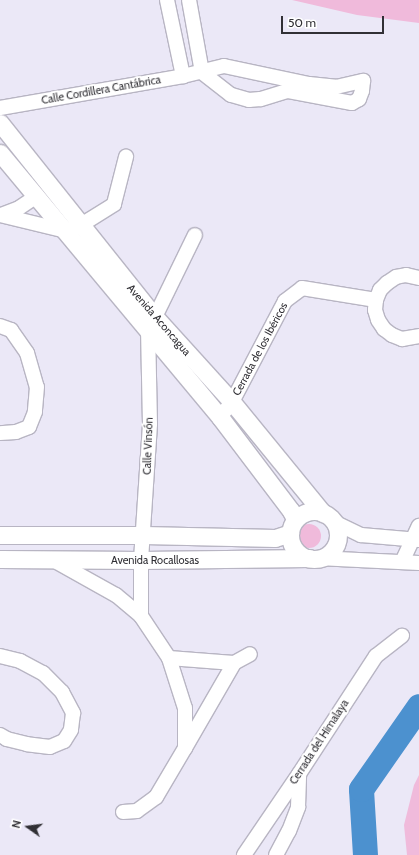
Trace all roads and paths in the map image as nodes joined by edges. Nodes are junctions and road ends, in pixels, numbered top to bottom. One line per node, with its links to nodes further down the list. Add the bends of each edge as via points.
1 (167, 0): 4 (street)
2 (189, 0): 3 (street)
3 (202, 72): 3 (street, Calle Cordillera Cantábrica, via 231,95 249,100 287,91 352,103 359,99 363,81 336,87 309,84 224,66); 4 (street, Calle Cordillera Cantábrica)
4 (183, 76): 5 (street, Calle Cordillera Cantábrica)
5 (0, 108)
6 (0, 123): 11 (street, Avenida Aconcagua)
7 (0, 153): 9 (street, Avenida Aconcagua)
8 (126, 157): 11 (street, via 114,204)
9 (37, 196): 10 (street, via 19,208); 11 (street, Avenida Aconcagua)
10 (0, 215): 11 (street)
11 (74, 228): 15 (street, Avenida Aconcagua)
12 (195, 235): 15 (street)
13 (419, 278): 14 (street, via 406,275 396,277 380,290)
14 (376, 300): 17 (street, via 378,320 384,329 402,338); 18 (street, Cerrada de los Ibéricos, via 302,288 284,301)
15 (152, 324): 18 (street, Avenida Aconcagua); 19 (street, Avenida Aconcagua); 25 (street, Calle Vinsón)
16 (0, 326): 20 (street, via 11,330 27,354 37,387 35,412 29,427 16,432)
17 (419, 336)
18 (232, 402): 19 (street, Cerrada de los Ibéricos); 21 (street, Avenida Aconcagua)
19 (220, 417): 22 (street, Avenida Aconcagua, via 292,511)
20 (0, 433)
21 (328, 518): 22 (street, via 308,512); 26 (street, via 361,535); 27 (street, via 337,529 335,544 325,556)
22 (293, 526): 25 (street, via 275,538); 27 (street, via 290,540 297,552)
23 (419, 526): 26 (street)
24 (4, 535): 25 (street); 28 (street)
25 (144, 535): 30 (street, Calle Vinsón)
26 (415, 540): 31 (street)
27 (314, 558): 30 (street, Avenida Rocallosas); 31 (street, Avenida Rocallosas)
28 (4, 559): 29 (street, Avenida Rocallosas)
29 (52, 560): 30 (street, Avenida Rocallosas); 33 (street, via 116,595)
30 (141, 560): 33 (street, Calle Vinsón)
31 (402, 562): 32 (street, Avenida Rocallosas)
32 (419, 563)
33 (141, 616): 37 (street)
34 (402, 636): 41 (street, Cerrada del Himalaya, via 376,656)
35 (250, 654): 38 (street)
36 (0, 656): 39 (street, via 20,661 43,673 62,692 73,713 71,730 64,741 50,747 27,744)
37 (169, 658): 38 (street); 40 (street, via 185,708)
38 (234, 663): 40 (street)
39 (0, 735)
40 (185, 748): 42 (street, via 156,797 137,811)
41 (299, 774): 43 (street, Cerrada del Himalaya); 44 (street, via 298,806 289,831)
42 (122, 812)
43 (244, 855)
44 (276, 855)

